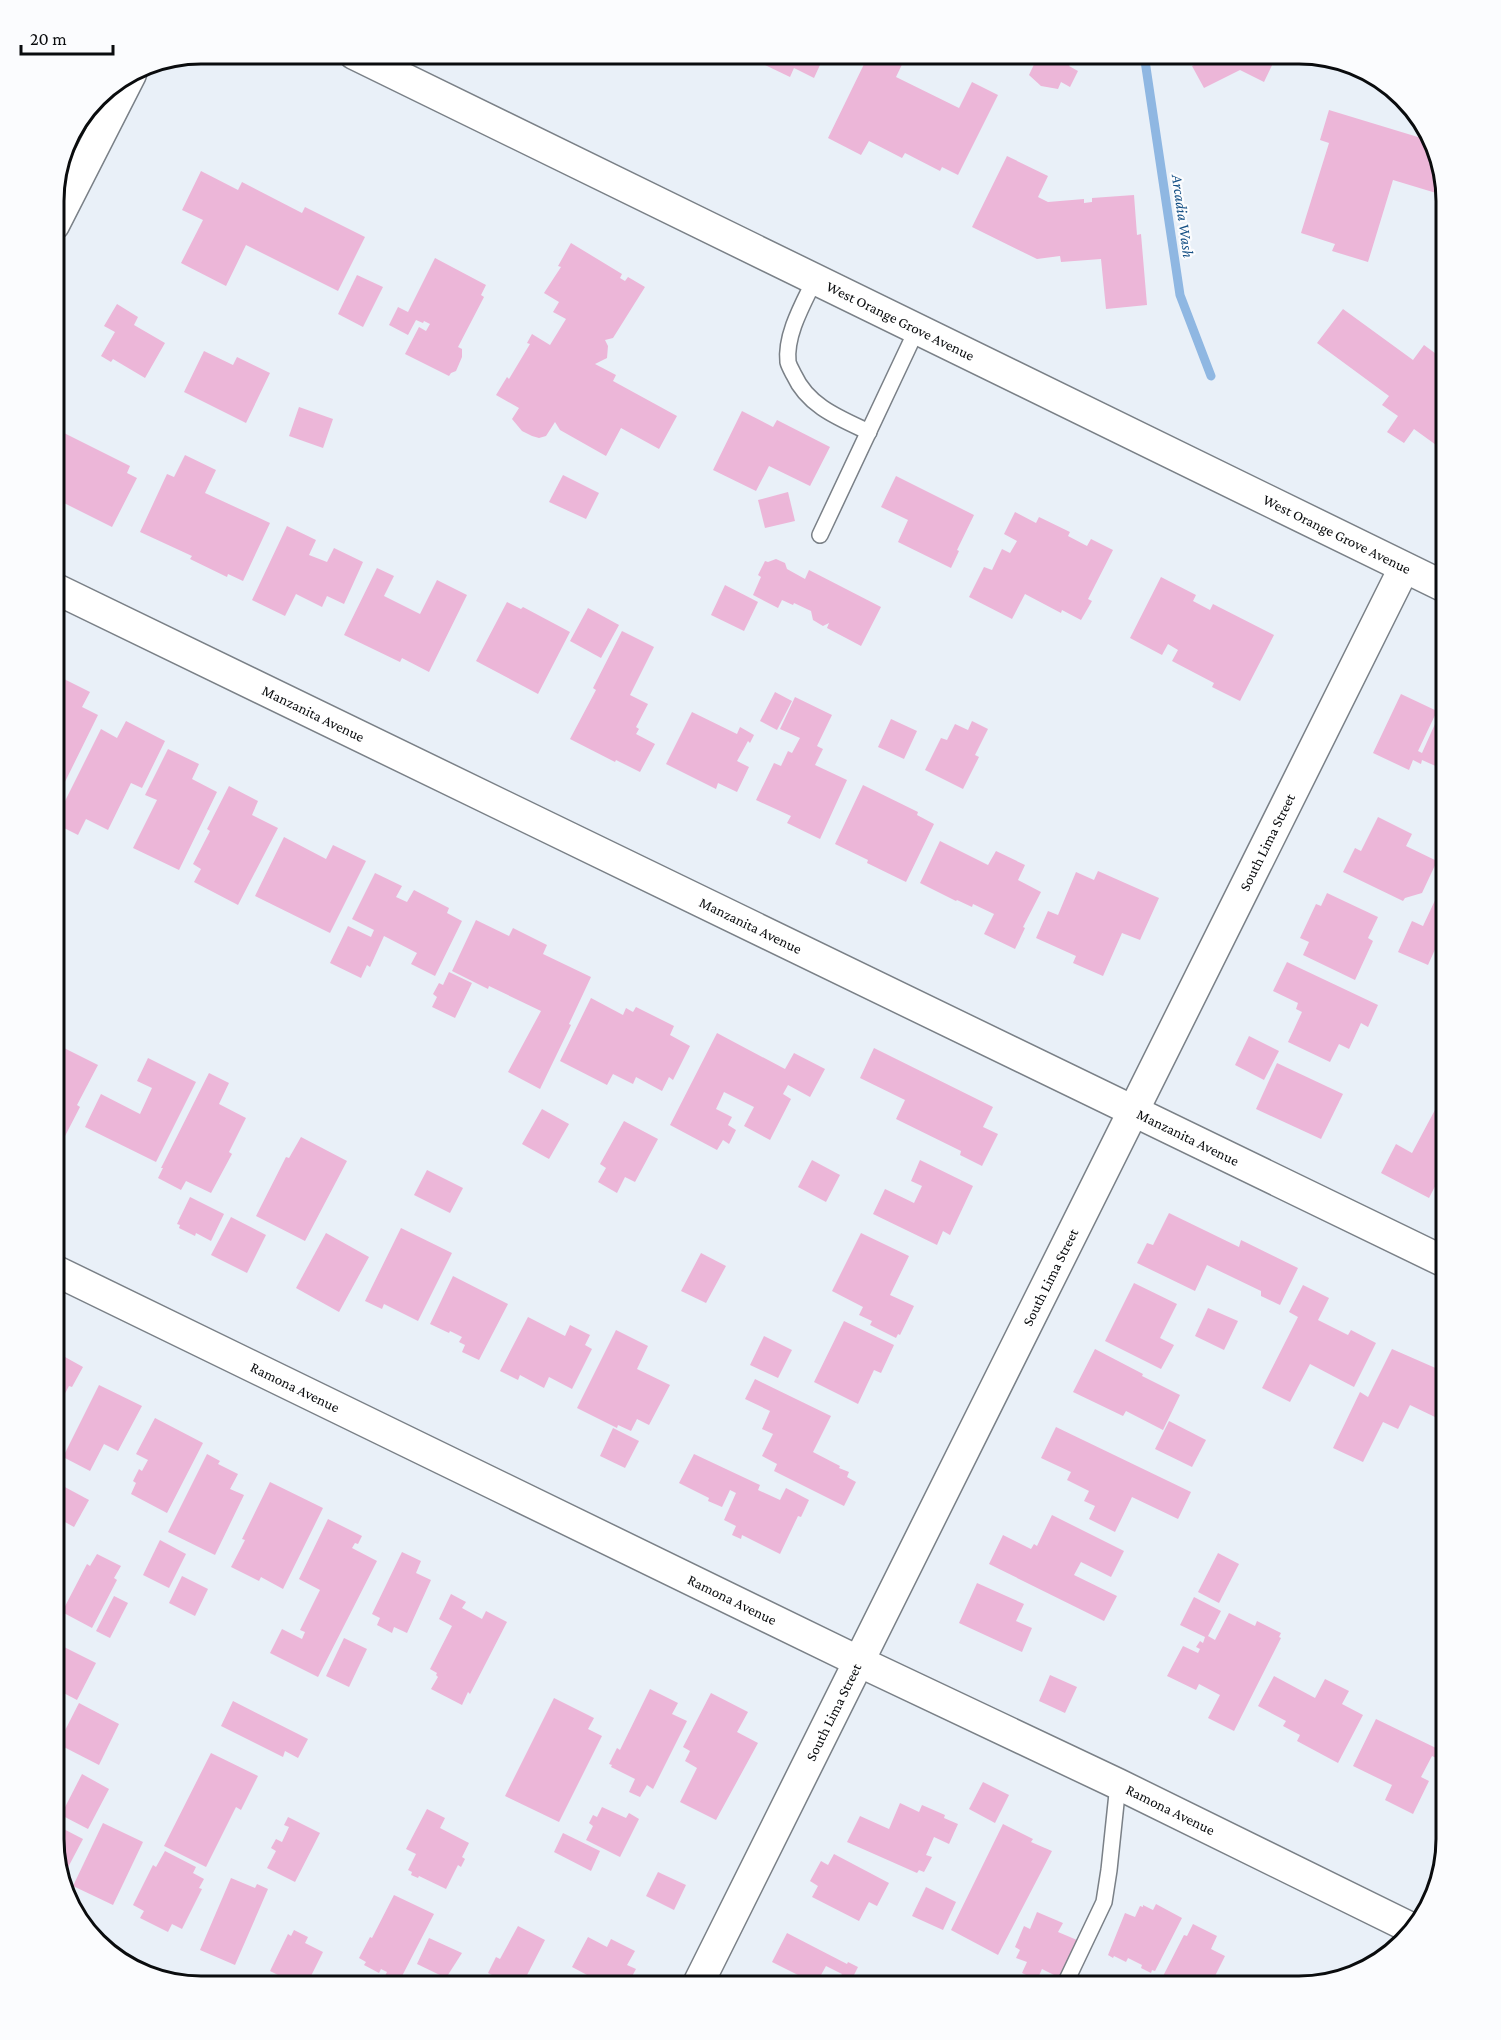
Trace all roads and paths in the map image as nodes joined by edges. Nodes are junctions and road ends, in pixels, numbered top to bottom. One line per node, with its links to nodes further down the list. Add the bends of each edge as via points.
1 (377, 65): 4 (street, West Orange Grove Avenue)
2 (122, 91): 3 (street)
3 (65, 203)
4 (815, 279): 5 (street, West Orange Grove Avenue); 6 (lane, via 790,339 788,364 801,389 828,413)
5 (917, 329): 6 (lane); 8 (street, West Orange Grove Avenue)
6 (869, 432): 7 (lane)
7 (820, 535)
8 (1404, 568): 9 (street, West Orange Grove Avenue); 11 (street, South Lima Street)
9 (1436, 583)
10 (65, 593): 11 (street, Manzanita Avenue)
11 (1133, 1112): 12 (street, Manzanita Avenue); 14 (street, South Lima Street)
12 (1436, 1258)
13 (64, 1275): 14 (street, Ramona Avenue)
14 (860, 1662): 15 (street, Ramona Avenue); 17 (street, South Lima Street)
15 (1118, 1784): 16 (street, Ramona Avenue); 18 (lane, via 1104,1902)
16 (1405, 1925)
17 (702, 1975)
18 (1069, 1976)

